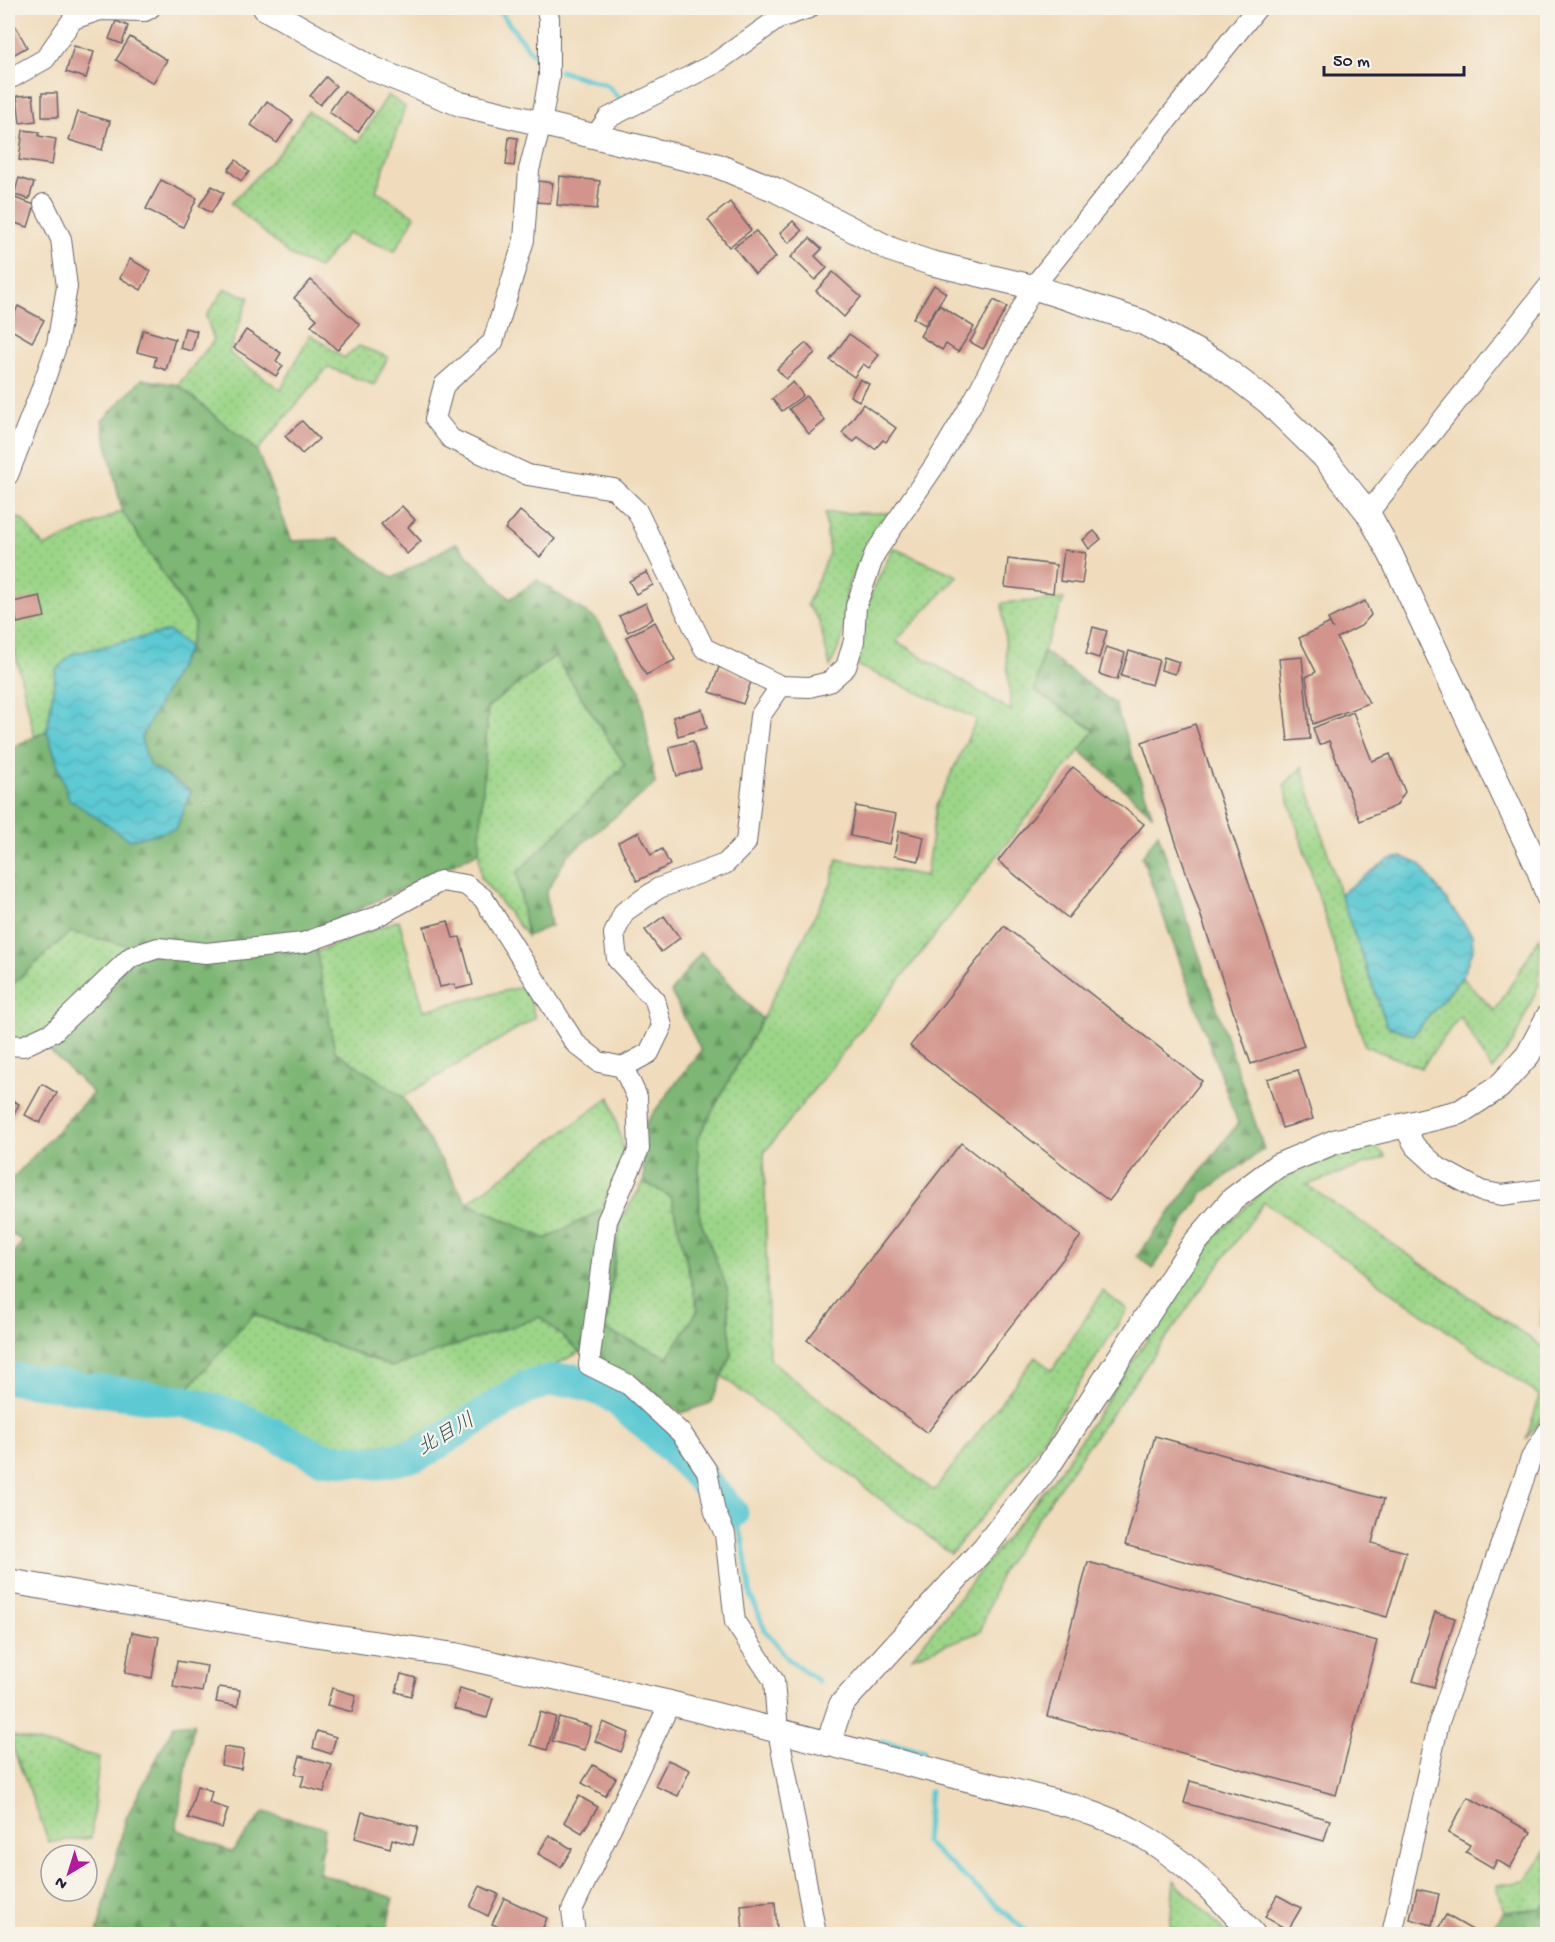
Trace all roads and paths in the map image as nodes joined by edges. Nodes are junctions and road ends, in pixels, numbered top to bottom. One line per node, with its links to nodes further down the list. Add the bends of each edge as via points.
1 (150, 8): 6 (street, via 100,10 73,20 45,60 13,77)
2 (266, 8): 7 (street, via 373,69 460,104)
3 (546, 8): 7 (street, via 549,77)
4 (809, 8): 8 (street, via 779,18 714,64 608,118)
5 (1257, 8): 10 (street)
6 (8, 74)
7 (541, 124): 8 (street); 14 (street, via 529,170 524,240 493,342 444,386 435,419 451,439 528,475 614,489 637,511 704,648)
8 (595, 136): 10 (street, via 718,166 776,190 892,250)
9 (44, 204): 12 (street, via 61,239 67,287 57,344)
10 (1033, 287): 13 (street, via 1142,322 1215,361 1268,402 1324,457); 14 (street, via 974,400 875,553 856,606 854,641 846,667 829,682 808,687)
11 (1548, 287): 13 (street)
12 (8, 475)
13 (1368, 513): 15 (street, via 1506,799)
14 (781, 686): 18 (street, via 760,716 746,843 725,864 659,888 632,906 624,912 614,934 617,959 655,1000 662,1026 649,1053)
15 (1548, 896)
16 (1548, 1017): 19 (street, via 1528,1055 1499,1087 1460,1112)
17 (8, 1045): 18 (street, via 23,1046 53,1032 131,957 158,948 206,953 303,943 374,918 441,881 466,885 483,898 575,1043 599,1062)
18 (623, 1067): 24 (street, via 637,1097 639,1149 607,1221 589,1365 630,1385 682,1434 707,1471 715,1512 725,1534 735,1622 774,1681)
19 (1403, 1125): 20 (street, via 1414,1146 1439,1168 1481,1191 1502,1195); 25 (street, via 1334,1142 1277,1166 1233,1199 1194,1244 1049,1465 985,1547 842,1706)
20 (1548, 1189)
21 (1548, 1431): 29 (street, via 1531,1458 1439,1722)
22 (8, 1581): 23 (street, via 455,1655)
23 (670, 1703): 24 (street); 26 (street, via 572,1910)
24 (778, 1731): 25 (street); 27 (street)
25 (828, 1744): 28 (street, via 1072,1806 1131,1829 1168,1851 1220,1897)
26 (575, 1935)
27 (816, 1935)
28 (1253, 1935)
29 (1392, 1935)

